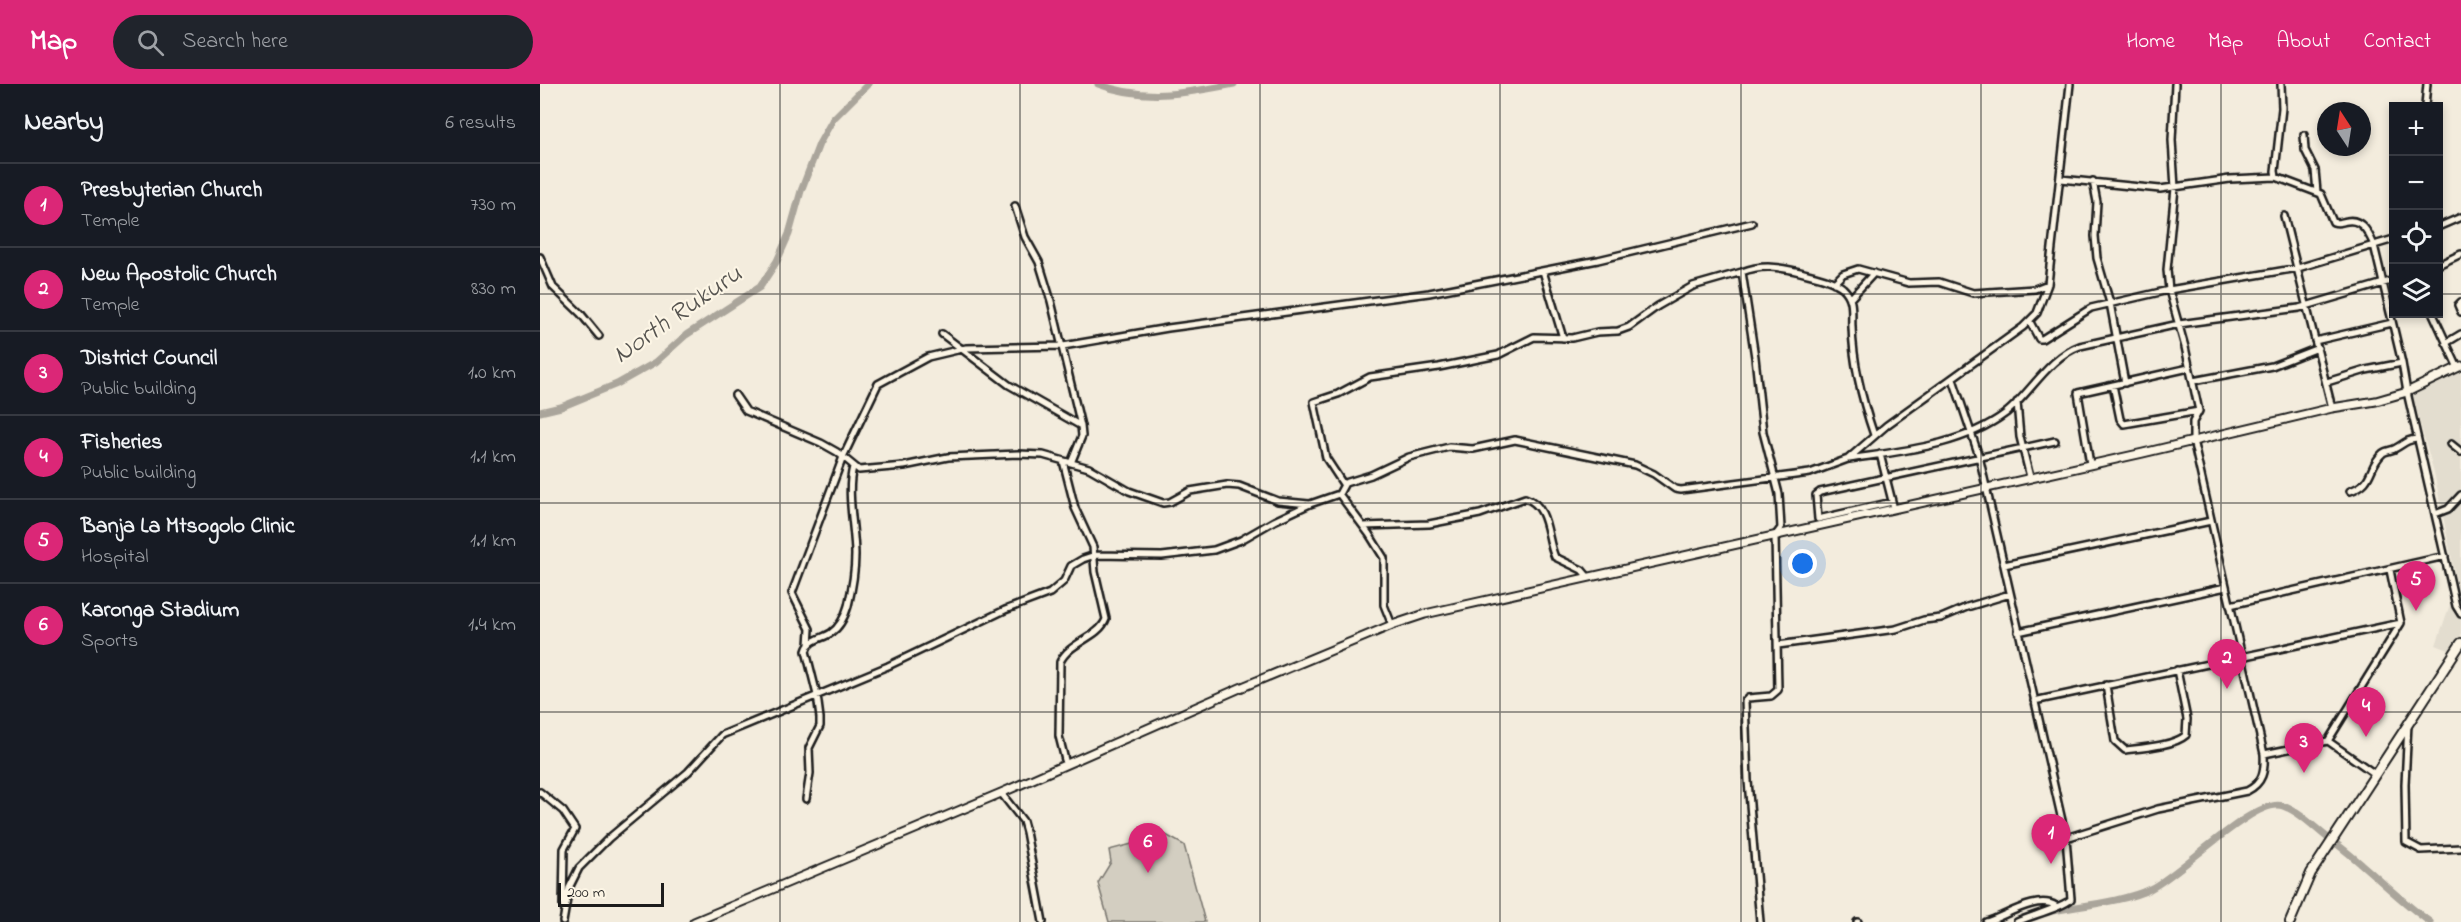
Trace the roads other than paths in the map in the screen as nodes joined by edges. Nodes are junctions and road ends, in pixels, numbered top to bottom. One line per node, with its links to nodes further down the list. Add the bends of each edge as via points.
1 (2070, 84): 8 (street)
2 (2175, 84): 10 (street)
3 (2281, 84): 7 (street)
4 (2427, 84): 5 (street)
5 (2425, 102)
6 (2304, 135): 11 (street)
7 (2277, 177): 10 (street, via 2230,179); 11 (street)
8 (2061, 179): 9 (street); 28 (street)
9 (2093, 181): 10 (street); 33 (street, via 2097,258)
10 (2175, 188): 30 (street, via 2167,261)
11 (2317, 192): 18 (street, via 2324,198 2333,222 2355,221 2367,230)
12 (1015, 206): 47 (street, via 1025,237 1039,262)
13 (2284, 216): 22 (street)
14 (2461, 218): 16 (street)
15 (1752, 223): 23 (street)
16 (2443, 225)
17 (2389, 240): 18 (street)
18 (2374, 245): 22 (street); 29 (street)
19 (2461, 254): 21 (street)
20 (540, 257): 42 (street, via 553,287)
21 (2441, 264)
22 (2298, 268): 30 (street); 34 (street)
23 (1543, 271): 43 (street); 47 (street, via 1429,292)
24 (1742, 272): 27 (street, via 1772,266); 43 (street, via 1694,286 1629,327); 80 (street, via 1763,432)
25 (1874, 273): 27 (street, via 1851,271); 28 (street, via 1909,284 1939,282 1973,293 2035,289); 31 (street)
26 (2389, 282): 29 (street)
27 (1834, 283): 31 (street)
28 (2048, 284): 37 (street)
29 (2384, 284): 34 (street); 38 (street)
30 (2169, 290): 33 (street); 39 (street)
31 (1850, 299): 65 (street, via 1862,396)
32 (2461, 302): 35 (street)
33 (2110, 303): 37 (street, via 2087,310 2042,339); 44 (street)
34 (2307, 306): 39 (street); 45 (street)
35 (2461, 312)
36 (2435, 318): 46 (street)
37 (2030, 322): 53 (street)
38 (2392, 323): 45 (street); 50 (street)
39 (2179, 324): 44 (street); 52 (street)
40 (942, 334): 49 (street)
41 (2461, 334): 46 (street)
42 (598, 336)
43 (1563, 338): 83 (street, via 1534,337 1498,355 1370,377 1314,402 1326,458)
44 (2115, 339): 56 (street); 60 (street, via 2080,346 2067,353 2036,379)
45 (2315, 341): 48 (street)
46 (2446, 344): 51 (street)
47 (1063, 346): 49 (street); 63 (street)
48 (2318, 348): 54 (street, via 2272,366); 55 (street)
49 (961, 350): 63 (street, via 1009,385); 74 (street, via 928,357 878,384)
50 (2402, 363): 55 (street); 58 (street)
51 (2460, 367): 58 (main road)
52 (2189, 368): 54 (street); 56 (street)
53 (1953, 379): 64 (street); 65 (street)
54 (2193, 381): 62 (street)
55 (2327, 382): 61 (street)
56 (2125, 383): 57 (street)
57 (2113, 385): 62 (street, via 2124,424); 78 (street, via 2078,393)
58 (2407, 392): 61 (main road); 66 (street)
59 (735, 395): 74 (street, via 749,413 821,443)
60 (2017, 402): 64 (street); 70 (street)
61 (2332, 408): 67 (main road)
62 (2199, 411): 67 (street, via 2193,422)
63 (1081, 426): 77 (street, via 1082,436)
64 (1972, 433): 72 (street); 73 (street)
65 (1874, 435): 75 (street)
66 (2417, 439): 85 (street, via 2405,440 2383,453 2365,483); 90 (street)
67 (2193, 440): 78 (main road); 91 (street)
68 (2055, 441): 70 (street)
69 (2451, 444): 71 (street)
70 (2024, 446): 73 (street); 81 (street)
71 (2461, 452)
72 (1880, 454): 75 (street); 82 (street)
73 (1979, 456): 82 (street); 84 (street)
74 (843, 457): 79 (street); 107 (street, via 792,593 810,629)
75 (1848, 459): 80 (street, via 1817,471)
76 (1063, 461): 77 (street); 79 (street, via 1043,455 1011,454 948,457 863,470); 94 (street, via 1075,508)
77 (1071, 463): 88 (street, via 1163,503 1190,491 1227,485 1278,501)
78 (2090, 464): 81 (main road)
79 (853, 467): 107 (street, via 855,557 847,607 834,631)
80 (1775, 477): 83 (street, via 1681,490 1635,465 1515,440 1473,449 1449,447 1404,459); 93 (street, via 1781,528)
81 (2030, 477): 84 (main road)
82 (1886, 478): 89 (street); 89 (street, via 1820,492 1816,495 1816,513 1818,519)
83 (1343, 484): 86 (street)
84 (1986, 488): 89 (main road); 96 (street)
85 (2350, 491)
86 (1339, 494): 88 (street); 92 (street)
87 (2461, 495): 90 (street, via 2448,509)
88 (1310, 504): 94 (street, via 1214,550 1162,556)
89 (1893, 505): 93 (main road)
90 (2435, 514): 95 (street)
91 (2211, 521): 96 (street); 99 (street)
92 (1363, 526): 98 (street, via 1429,524 1480,514 1525,498 1544,517 1555,557); 104 (street, via 1384,558 1384,605)
93 (1775, 536): 98 (main road); 108 (street)
94 (1095, 555): 112 (street, via 1071,566 1064,581 1050,593); 117 (street, via 1105,623 1065,652 1058,670 1059,736)
95 (2445, 556): 97 (street); 102 (street)
96 (2004, 565): 100 (street)
97 (2390, 570): 101 (street); 103 (street)
98 (1588, 577): 104 (main road)
99 (2226, 586): 101 (street); 105 (street)
100 (2010, 594): 105 (street); 108 (street, via 1896,629)
101 (2230, 605): 109 (street)
102 (2461, 614)
103 (2401, 623): 109 (street); 115 (street)
104 (1392, 625): 117 (main road)
105 (2018, 632): 113 (street)
106 (2461, 643): 114 (highway)
107 (809, 645): 112 (street, via 806,651)
108 (1778, 645): 129 (street, via 1776,693 1745,701)
109 (2242, 656): 110 (street); 116 (street)
110 (2177, 670): 111 (street); 111 (street, via 2187,719 2186,735 2150,747 2125,750 2115,741)
111 (2106, 686): 113 (street)
112 (817, 695): 121 (street, via 820,726 809,748); 125 (street, via 718,738 688,772 579,868 569,888)
113 (2034, 701): 122 (street)
114 (2408, 724): 118 (highway); 123 (street, via 2406,842 2421,850)
115 (2328, 741): 116 (street); 118 (street)
116 (2264, 754): 122 (street, via 2262,777 2247,791 2158,810)
117 (1066, 764): 120 (main road)
118 (2375, 774): 132 (highway, via 2311,873)
119 (540, 792): 125 (street, via 563,812 574,829 564,849 562,865)
120 (1001, 793): 127 (main road); 128 (street, via 1023,821)
121 (806, 799)
122 (2066, 838): 124 (street, via 2072,898)
123 (2461, 848)
124 (2056, 906): 130 (street, via 2032,904); 131 (street)
125 (564, 913): 126 (street)
126 (563, 922)
127 (694, 922)
128 (1044, 922)
129 (1760, 922)
130 (1986, 922)
131 (2017, 922)
132 (2290, 922)

